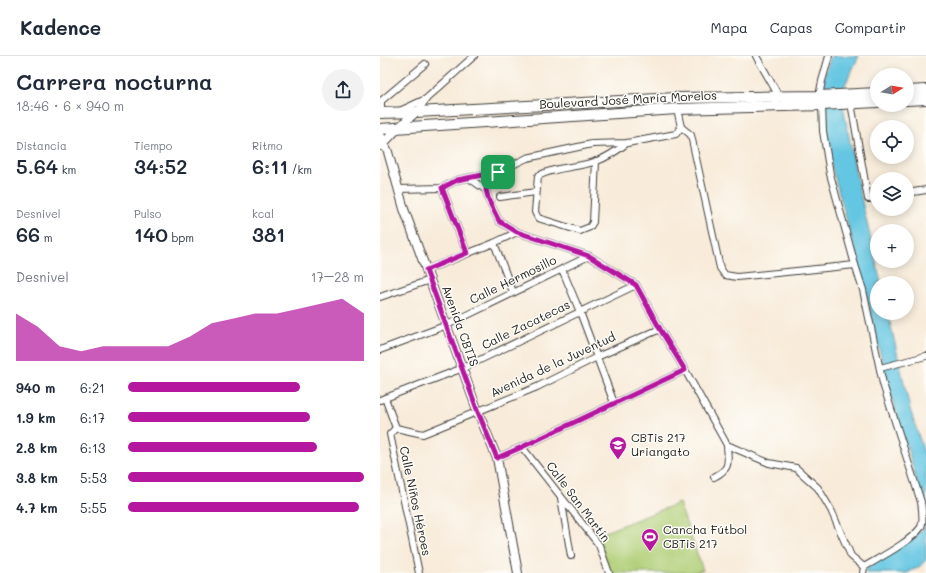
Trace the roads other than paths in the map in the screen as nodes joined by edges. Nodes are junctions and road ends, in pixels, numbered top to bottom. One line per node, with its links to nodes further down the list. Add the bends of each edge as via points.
1 (474, 56): 8 (street)
2 (756, 56): 13 (street)
3 (829, 56): 10 (street, via 822,81)
4 (425, 64): 18 (street, via 381,101)
5 (926, 90): 6 (main road)
6 (914, 91)
7 (870, 95): 11 (main road, Boulevard José María Morelos)
8 (427, 98): 16 (street); 17 (street)
9 (926, 99): 12 (main road)
10 (822, 100): 11 (main road, Boulevard José María Morelos); 13 (main road, Boulevard José María Morelos); 40 (street, via 823,131 830,174)
11 (848, 100): 14 (main road, Boulevard José María Morelos); 35 (street, via 868,199)
12 (914, 100)
13 (780, 101): 15 (main road, Boulevard José María Morelos); 17 (main road, Boulevard José María Morelos, via 676,98)
14 (870, 102)
15 (677, 109): 19 (street); 20 (main road, Boulevard José María Morelos)
16 (397, 112): 17 (main road, Boulevard José María Morelos); 18 (main road, Boulevard José María Morelos); 20 (main road, via 400,120)
17 (416, 112): 20 (street)
18 (381, 113)
19 (681, 127): 23 (street, via 676,134); 40 (street, via 691,135 720,268 725,275 737,277)
20 (398, 128): 21 (main road, Boulevard José María Morelos); 24 (street)
21 (380, 129)
22 (380, 134): 24 (street, Avenida CBTIS)
23 (627, 143): 25 (street); 26 (street, via 592,144 527,158)
24 (382, 145): 29 (street, Avenida CBTIS, via 388,152)
25 (596, 161): 32 (street, via 547,171 538,176); 32 (street, via 593,222 590,227 580,231 538,218 535,212)
26 (498, 172): 27 (street); 30 (street, via 490,179)
27 (469, 178): 28 (street, via 457,180); 30 (street)
28 (442, 188): 29 (street); 38 (street)
29 (398, 189): 42 (street, Avenida CBTIS)
30 (486, 190): 36 (street, via 499,221)
31 (926, 190): 33 (street)
32 (536, 192): 34 (street)
33 (914, 192)
34 (500, 197)
35 (870, 199)
36 (517, 232): 37 (street); 39 (street)
37 (494, 243): 38 (street); 45 (street)
38 (467, 253): 42 (street)
39 (589, 256): 41 (street, Calle Hermosillo); 44 (street)
40 (855, 266): 54 (street)
41 (562, 269): 45 (street, Calle Hermosillo); 47 (street)
42 (426, 270): 43 (street, Avenida CBTIS)
43 (430, 280): 46 (street); 48 (street, Avenida CBTIS)
44 (636, 285): 47 (street, Calle Zacatecas); 49 (street)
45 (514, 292): 48 (street, Calle Hermosillo)
46 (380, 297)
47 (580, 312): 52 (street); 53 (street, Calle Zacatecas)
48 (446, 325): 50 (street, Calle Hermosillo); 53 (street, Avenida CBTIS)
49 (660, 329): 52 (street, Avenida de la Juventud); 55 (street)
50 (380, 350)
51 (926, 356): 54 (street)
52 (596, 357): 57 (street); 58 (street, Avenida de la Juventud, via 537,387)
53 (462, 368): 56 (street, Calle Zacatecas); 58 (street, Avenida CBTIS)
54 (881, 368): 66 (street, via 883,384 921,502 922,515 921,526 908,540)
55 (685, 370): 57 (street); 60 (street)
56 (382, 399): 59 (street)
57 (614, 403): 61 (street)
58 (478, 412): 59 (street, Avenida de la Juventud, via 423,434); 62 (street, Avenida CBTIS)
59 (396, 428): 67 (street, Calle Niños Héroes, via 390,434)
60 (727, 445): 63 (street, via 728,466); 66 (street, via 769,463 796,468 818,488 832,510 851,556)
61 (522, 447): 62 (street); 64 (street, Calle San Martín)
62 (497, 458): 68 (street, Avenida CBTIS)
63 (714, 477)
64 (561, 497): 65 (street); 69 (street, Calle San Martín, via 599,545)
65 (571, 556)
66 (863, 570)
67 (419, 573)
68 (518, 573)
69 (609, 573)

